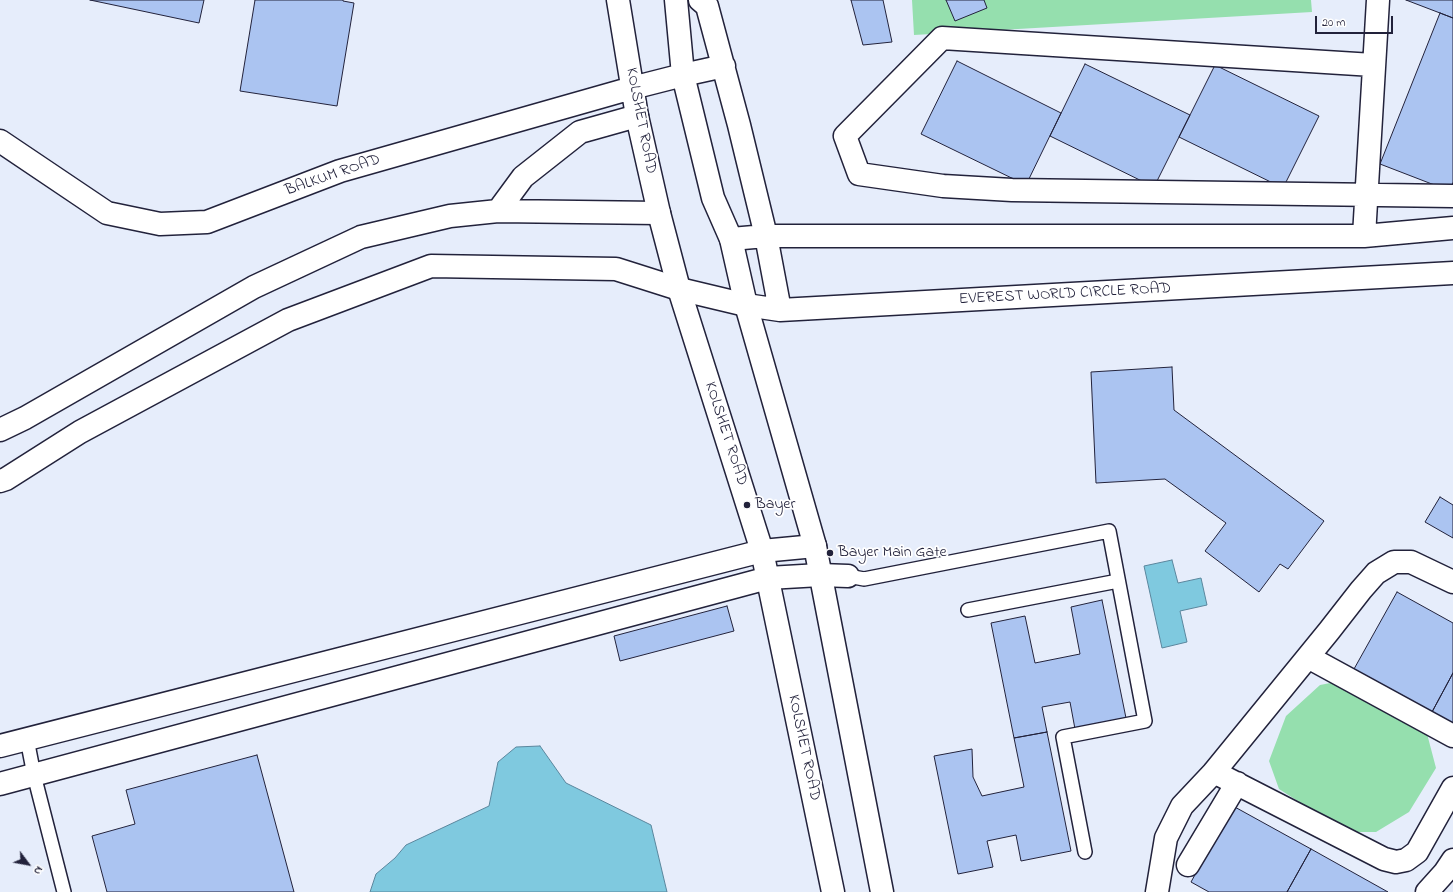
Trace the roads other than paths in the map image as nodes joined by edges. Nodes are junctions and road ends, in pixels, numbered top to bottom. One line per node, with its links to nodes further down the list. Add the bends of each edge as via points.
1 (618, 0): 8 (street, KOLSHET ROAD)
2 (676, 0): 7 (street)
3 (700, 0): 6 (street, via 707,6)
4 (1378, 0): 5 (street)
5 (1373, 64): 11 (street); 11 (street, via 942,38 845,136 859,174 943,186 1012,190)
6 (724, 66): 7 (street, BALKUM ROAD); 16 (street)
7 (683, 75): 8 (street, BALKUM ROAD); 18 (street, via 714,198)
8 (632, 88): 9 (street, KOLSHET ROAD); 10 (street, BALKUM ROAD, via 340,171 207,222 160,224 107,213)
9 (637, 116): 13 (street, via 580,132 523,177); 14 (street, KOLSHET ROAD)
10 (0, 141)
11 (1366, 195): 12 (street); 17 (street)
12 (1453, 196)
13 (498, 211): 14 (street); 23 (street, via 450,216 361,237 254,287)
14 (659, 213): 20 (street, KOLSHET ROAD)
15 (1453, 228): 17 (street)
16 (766, 236): 17 (street); 18 (street); 22 (street)
17 (1364, 236)
18 (731, 239): 21 (street)
19 (1453, 273): 22 (street, EVEREST WORLD CIRCLE ROAD)
20 (679, 289): 21 (street, EVEREST WORLD CIRCLE ROAD); 24 (street, EVEREST WORLD CIRCLE ROAD, via 616,269 431,266 288,320 80,432); 26 (street, KOLSHET ROAD)
21 (746, 305): 22 (street, EVEREST WORLD CIRCLE ROAD); 25 (street)
22 (780, 310)
23 (0, 430)
24 (0, 481)
25 (815, 546): 26 (street); 27 (street)
26 (762, 551): 29 (street, KOLSHET ROAD); 31 (street)
27 (820, 575): 28 (street); 29 (street); 49 (street)
28 (848, 576): 30 (lane, via 864,579 1109,532)
29 (768, 578): 33 (street); 48 (street, KOLSHET ROAD)
30 (1118, 581): 34 (lane); 44 (lane, via 1145,721 1063,737)
31 (644, 582): 33 (street); 37 (street)
32 (1453, 582): 35 (street, via 1411,562 1394,562 1376,573)
33 (648, 610): 40 (street)
34 (968, 610)
35 (1308, 657): 36 (street); 39 (street)
36 (1453, 736)
37 (27, 739): 38 (street); 40 (lane)
38 (0, 746)
39 (1214, 772): 42 (street); 50 (street, via 1182,806 1174,820 1166,838)
40 (34, 775): 41 (street); 47 (lane)
41 (0, 784)
42 (1237, 784): 43 (street, via 1384,859 1396,862 1406,860 1417,852); 46 (street)
43 (1453, 788)
44 (1085, 852)
45 (1453, 860): 51 (street)
46 (1188, 865)
47 (64, 892)
48 (833, 892)
49 (882, 892)
50 (1157, 892)
51 (1427, 892)

